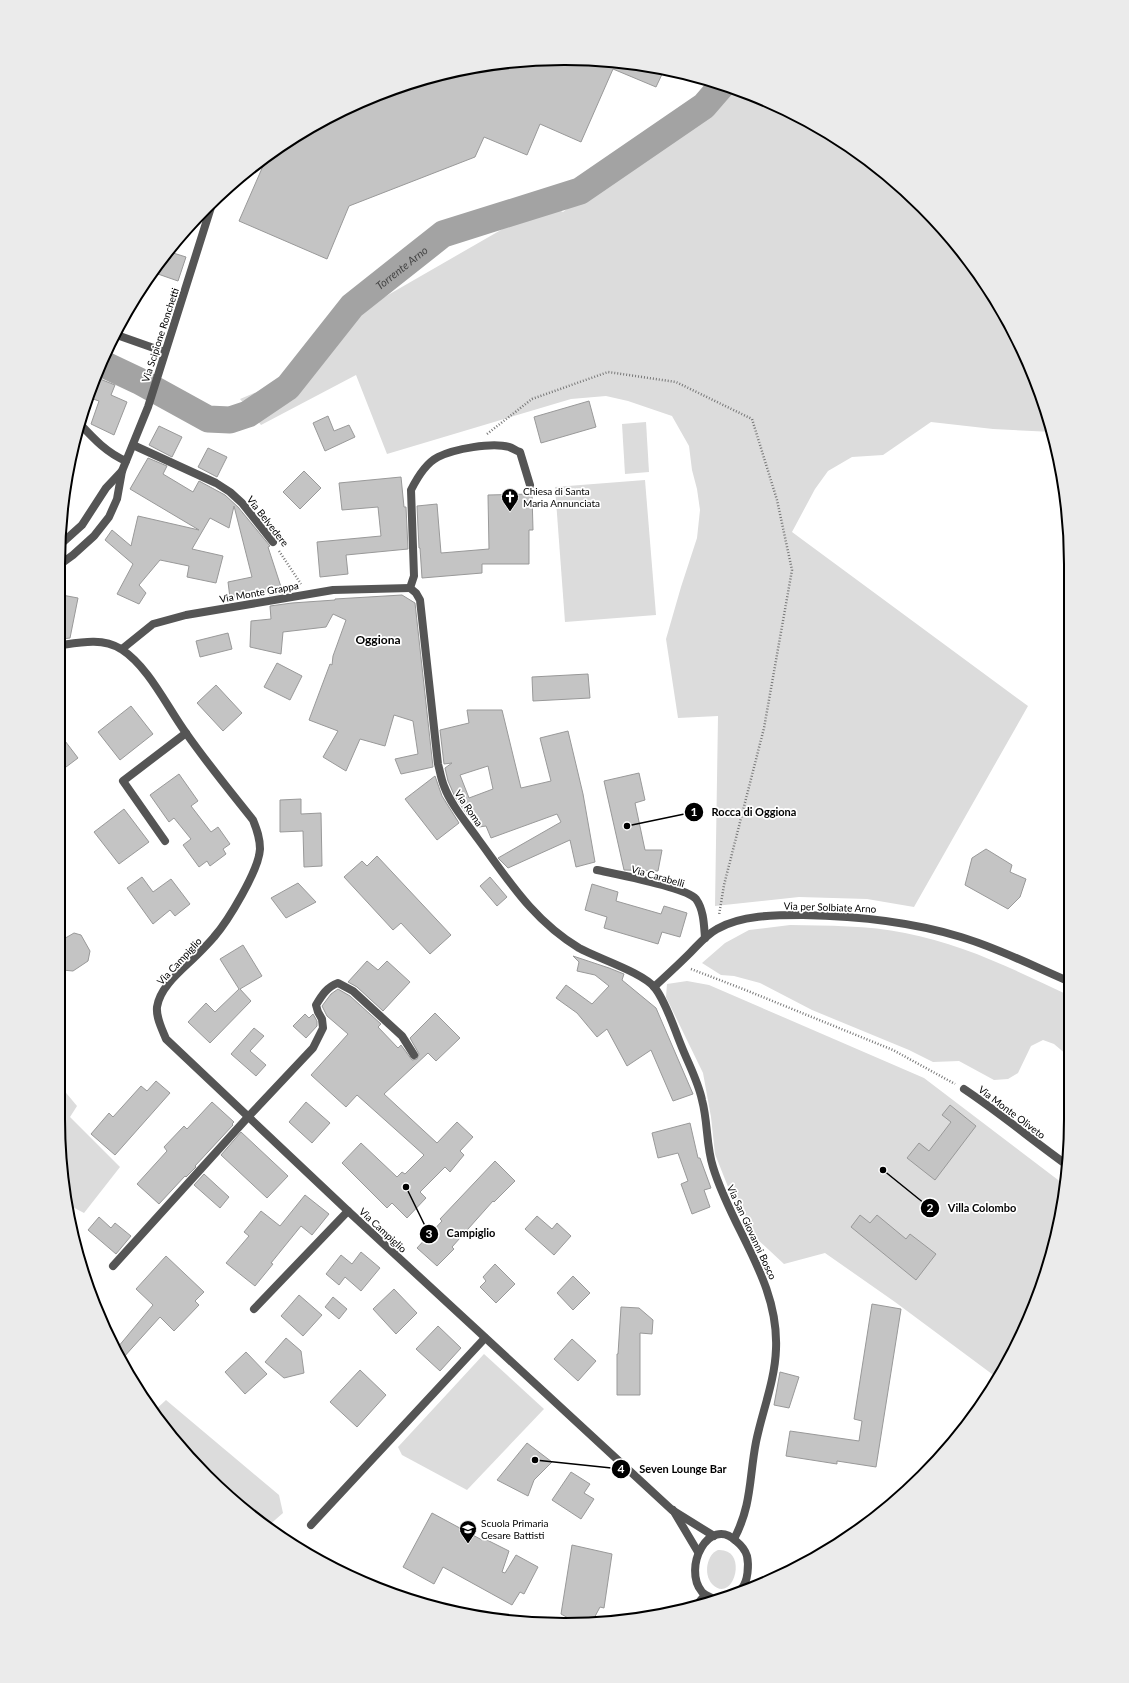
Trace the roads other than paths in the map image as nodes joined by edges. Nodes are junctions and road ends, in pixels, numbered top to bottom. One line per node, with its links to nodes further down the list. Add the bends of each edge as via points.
1 (209, 213): 3 (street, Via Scipione Ronchetti)
2 (121, 336): 3 (street)
3 (165, 352): 5 (street, Via Scipione Ronchetti)
4 (84, 428): 6 (street, via 101,446)
5 (133, 445): 6 (street, Via Scipione Ronchetti); 10 (street, Via Belvedere, via 230,492)
6 (126, 461): 7 (street, Via Scipione Ronchetti)
7 (122, 471): 9 (street, Via Scipione Ronchetti, via 106,488 82,525); 11 (street, Via Scipione Ronchetti, via 117,499 109,517 94,536)
8 (530, 485): 12 (street, via 520,452 509,447 491,445 468,448 438,457 416,478 411,490 414,576)
9 (66, 540)
10 (273, 542)
11 (65, 561)
12 (410, 588): 14 (street, Via Monte Grappa, via 333,590 186,614 153,624); 20 (street, Via Roma, via 420,600 438,764 444,787 454,806 528,906 547,924 579,948 646,980)
13 (65, 645): 14 (street, Via Campiglio, via 95,641)
14 (122, 649): 15 (street, Via Campiglio, via 142,668)
15 (186, 733): 16 (street, via 123,781); 23 (street, Via Campiglio, via 253,820 259,834 260,850 251,879 215,937 162,992 157,1007 159,1023 166,1039)
16 (165, 841)
17 (597, 870): 18 (street, Via Carabelli, via 676,889 695,899 703,916)
18 (705, 938): 19 (street, Via per Solbiate Arno, via 730,923 768,916 878,919 934,929 962,938); 20 (street, Via per Solbiate Arno)
19 (1064, 979)
20 (654, 987): 32 (street, Via San Giovanni Bosco, via 669,1015 698,1086 713,1167 758,1266 774,1315 774,1365 755,1446 748,1501 743,1522)
21 (414, 1055): 23 (street, via 402,1036 353,991 338,983 324,992 316,1004 323,1028 313,1048)
22 (964, 1089): 24 (street, Via Monte Oliveto, via 996,1110 1025,1136)
23 (248, 1117): 25 (street, Via Campiglio); 26 (street)
24 (1062, 1162)
25 (348, 1211): 27 (street); 28 (street, Via Campiglio)
26 (113, 1266)
27 (254, 1309)
28 (485, 1338): 29 (street, Via Campiglio); 30 (street)
29 (672, 1510): 31 (street, Via Campiglio); 33 (street, Via Campiglio)
30 (311, 1525)
31 (714, 1536): 32 (street, via 724,1534); 33 (street, via 705,1542)
32 (734, 1539): 34 (street, via 743,1547 747,1556 748,1570)
33 (698, 1552): 35 (street, via 697,1584)
34 (744, 1584)
35 (705, 1595): 36 (street); 37 (street)
36 (708, 1596)
37 (702, 1598)

